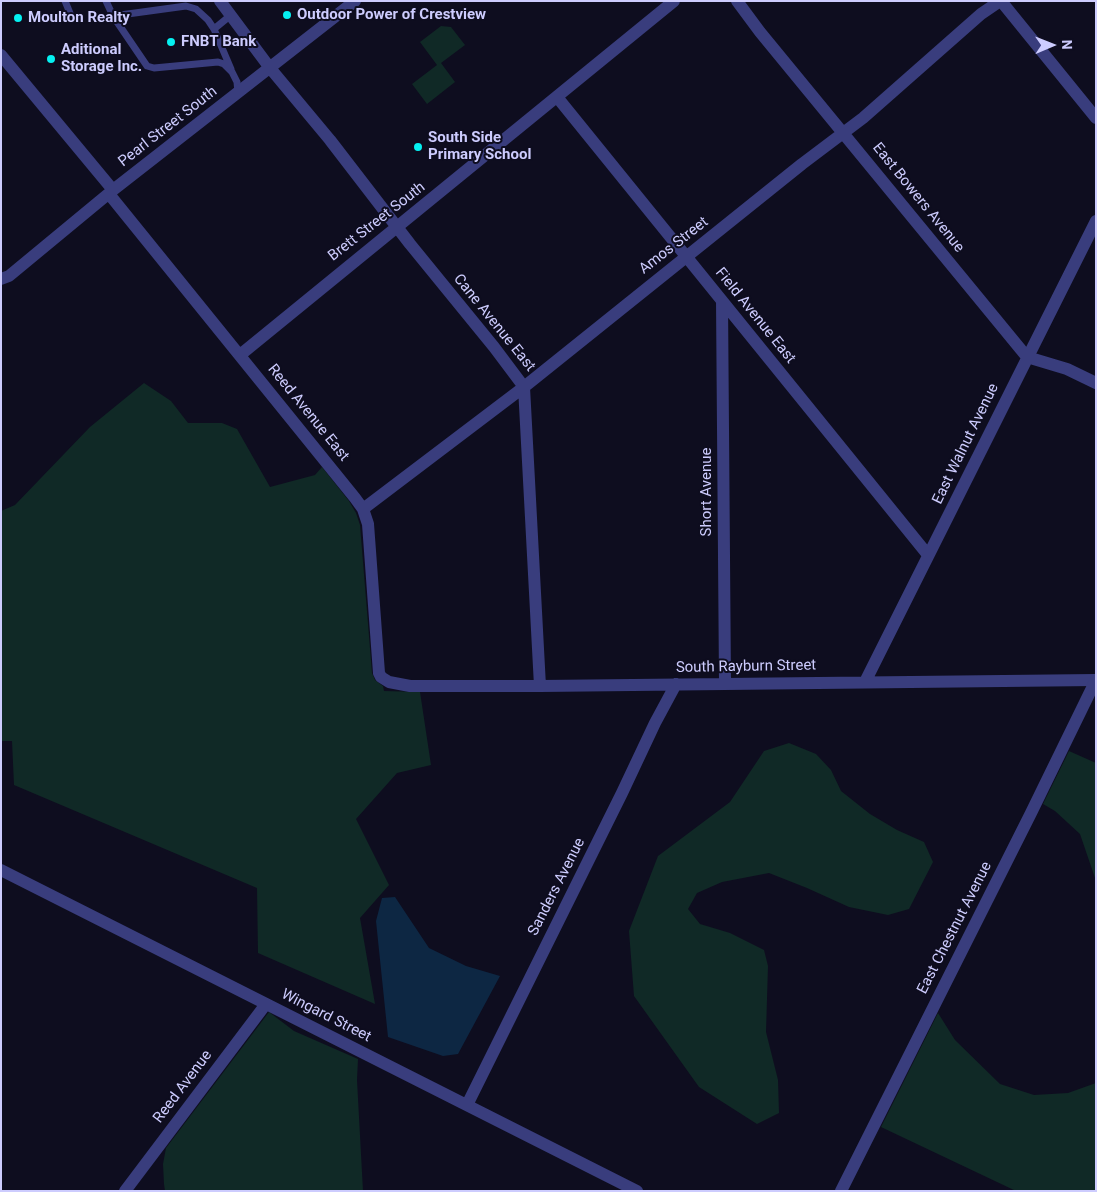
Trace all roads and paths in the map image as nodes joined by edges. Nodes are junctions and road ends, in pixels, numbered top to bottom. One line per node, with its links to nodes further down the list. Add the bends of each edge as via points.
1 (65, 1): 10 (lane)
2 (106, 1): 9 (lane)
3 (220, 1): 8 (street, Cane Avenue East)
4 (355, 1): 13 (street, Pearl Street South)
5 (674, 1): 16 (street, Brett Street South)
6 (737, 1): 18 (street, East Bowers Avenue)
7 (1000, 1): 17 (street); 18 (street, Amos Street)
8 (231, 15): 11 (lane); 13 (street, Cane Avenue East)
9 (113, 16): 11 (lane, via 186,6 196,9); 14 (lane, via 147,66 218,62)
10 (72, 18)
11 (214, 29): 14 (lane)
12 (1, 55): 19 (street, Reed Avenue East)
13 (270, 68): 15 (street, Pearl Street South); 21 (street, Cane Avenue East)
14 (232, 72): 15 (lane)
15 (238, 93): 19 (street, Pearl Street South)
16 (557, 97): 21 (street, Brett Street South); 22 (street, Field Avenue East)
17 (1096, 118)
18 (844, 132): 22 (street, Amos Street); 26 (street, East Bowers Avenue)
19 (111, 192): 23 (street, Pearl Street South, via 9,276); 25 (street, Reed Avenue East)
20 (1096, 221): 26 (street, East Walnut Avenue)
21 (398, 228): 25 (street, Brett Street South); 28 (street, Cane Avenue East)
22 (686, 257): 24 (street, Field Avenue East); 28 (street, Amos Street)
23 (1, 279)
24 (722, 301): 30 (street, Field Avenue East); 35 (street, Short Avenue)
25 (240, 355): 29 (street, Reed Avenue East)
26 (1027, 357): 27 (street, via 1067,369); 30 (street, East Walnut Avenue)
27 (1096, 383)
28 (524, 387): 29 (street, Amos Street); 36 (street, Cane Avenue East)
29 (363, 509): 33 (street, Reed Avenue East, via 368,524 379,673)
30 (928, 556): 32 (street, East Walnut Avenue)
31 (1096, 680): 32 (street, South Rayburn Street); 42 (street, East Chestnut Avenue)
32 (865, 682): 35 (street, South Rayburn Street)
33 (396, 684): 36 (street, South Rayburn Street)
34 (676, 684): 35 (street, South Rayburn Street); 36 (street, South Rayburn Street); 39 (street, Sanders Avenue)
35 (725, 684)
36 (540, 686)
37 (1, 870): 38 (street, Wingard Street)
38 (266, 1004): 39 (street, Wingard Street); 40 (street, Reed Avenue)
39 (467, 1105): 41 (street, Wingard Street)
40 (125, 1191)
41 (637, 1191)
42 (841, 1191)

